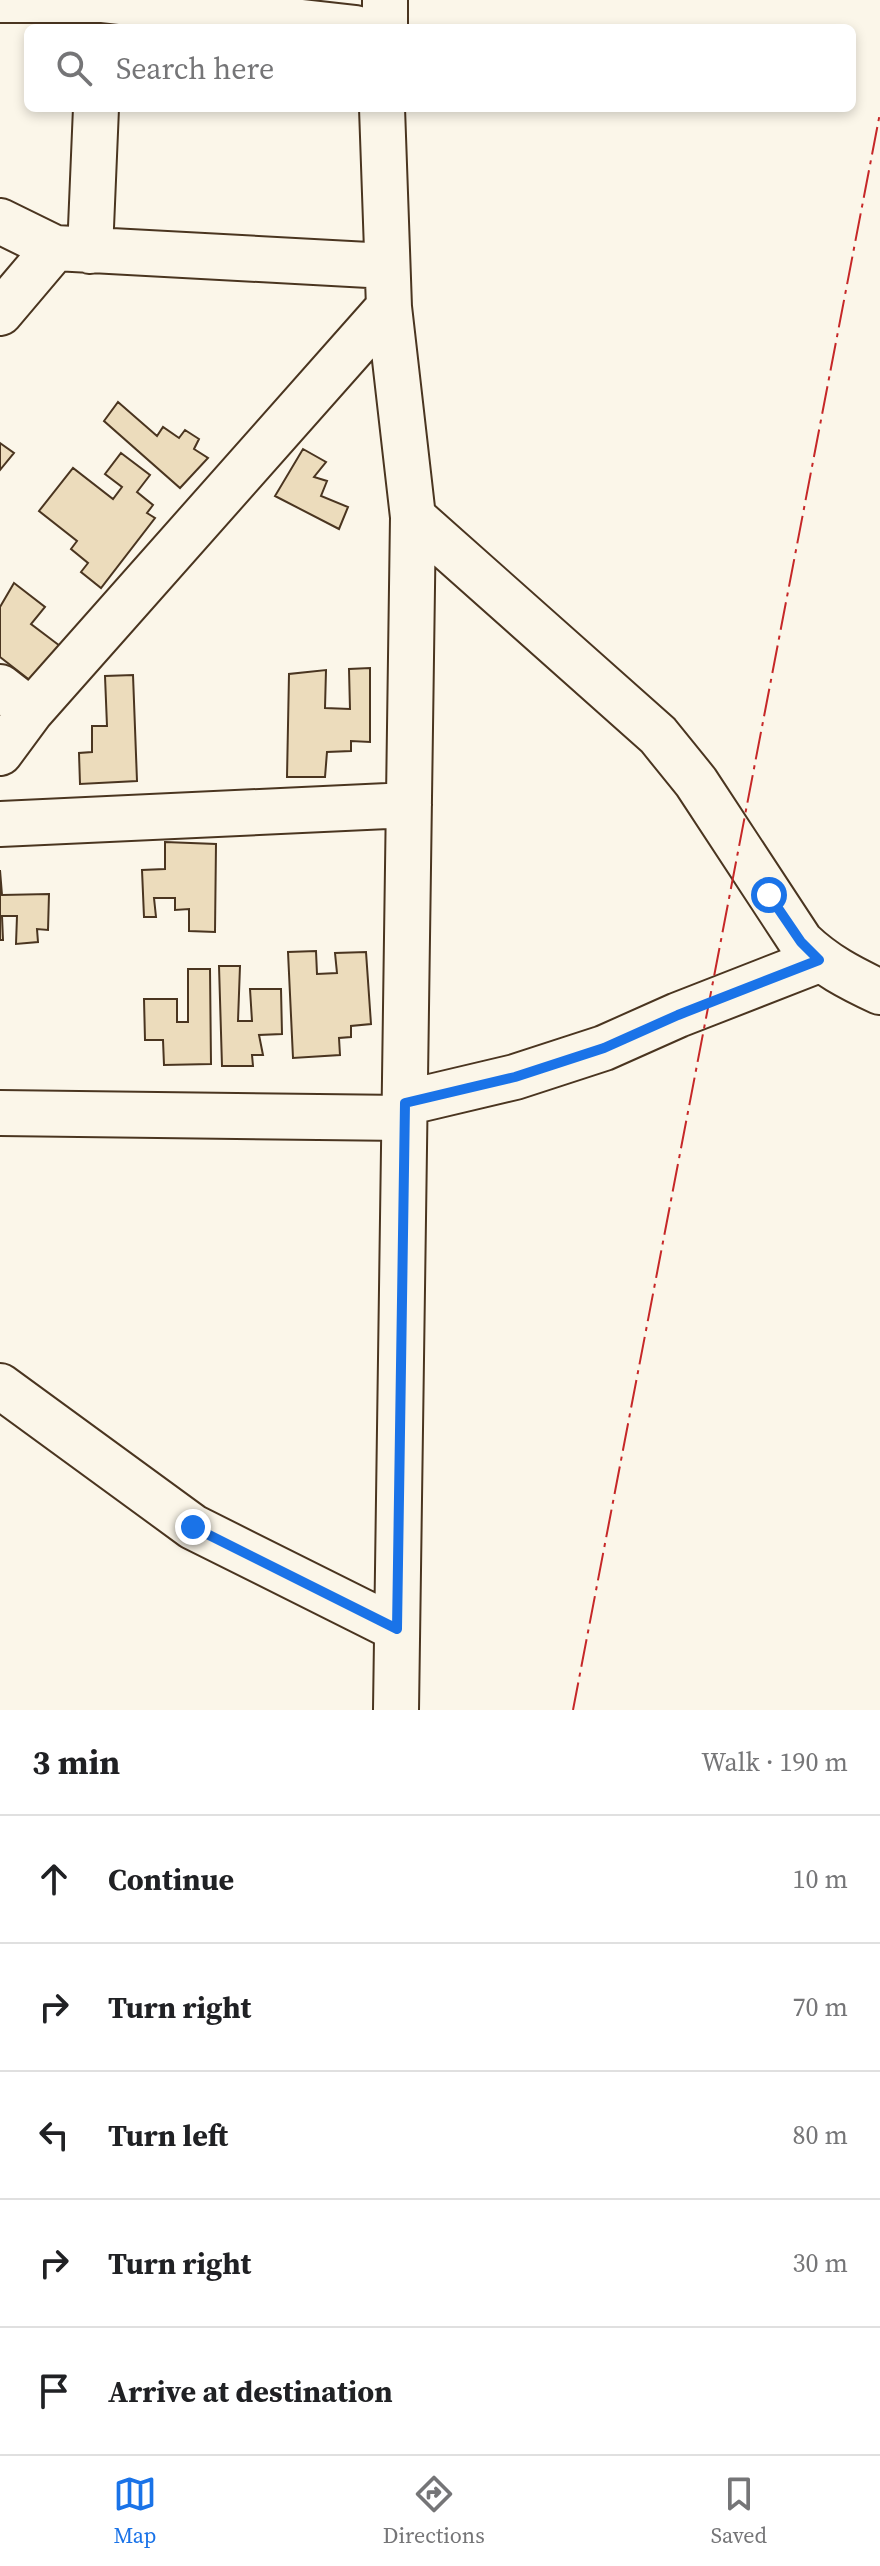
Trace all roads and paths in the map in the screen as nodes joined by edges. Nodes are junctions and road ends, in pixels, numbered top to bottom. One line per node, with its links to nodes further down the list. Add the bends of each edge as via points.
1 (0, 0): 2 (street)
2 (101, 0): 4 (street); 5 (street)
3 (385, 0): 6 (street)
4 (100, 24)
5 (320, 24)
6 (385, 24)
7 (95, 112): 10 (street)
8 (382, 112): 11 (street)
9 (0, 221): 10 (street)
10 (72, 250): 11 (street); 12 (street)
11 (388, 287): 13 (street); 14 (street)
12 (0, 313)
13 (413, 517): 16 (street); 18 (street, via 658,735 696,782 801,942)
14 (16, 699): 15 (street)
15 (0, 753)
16 (409, 805): 17 (street); 21 (street)
17 (0, 824)
18 (819, 960): 19 (street); 21 (street, via 604,1048)
19 (880, 992)
20 (11, 1104): 21 (street)
21 (404, 1111): 23 (street)
22 (0, 1386): 23 (street, via 193,1527)
23 (397, 1629): 24 (street)
24 (396, 1710)

